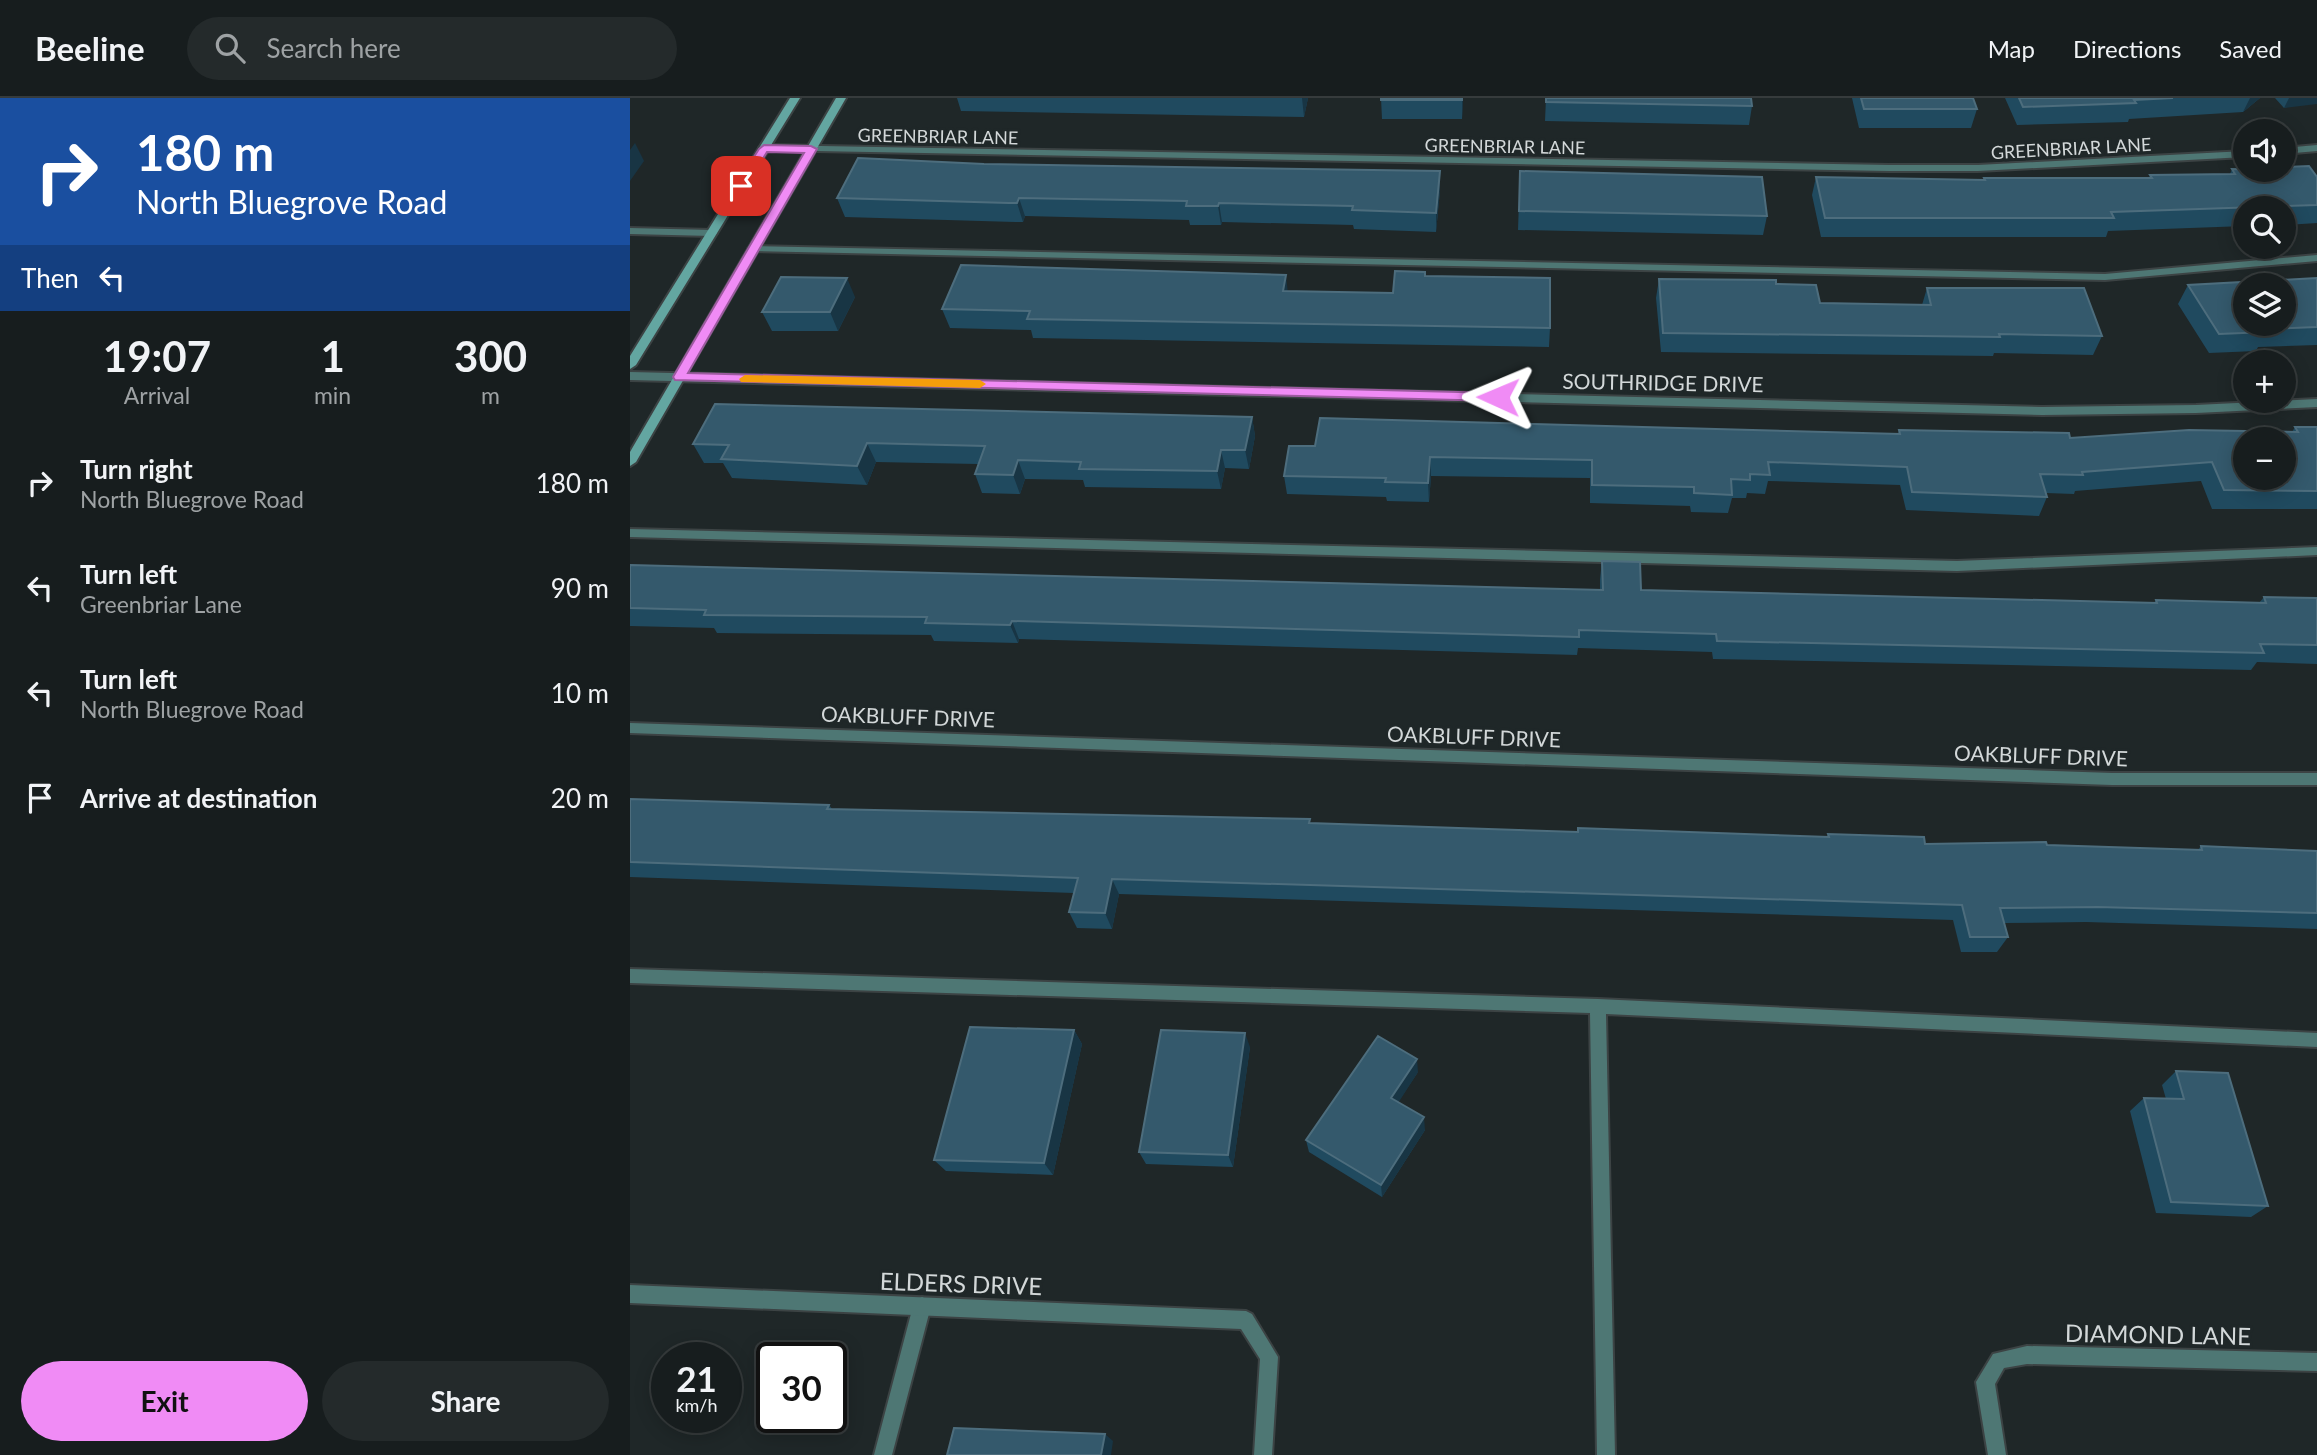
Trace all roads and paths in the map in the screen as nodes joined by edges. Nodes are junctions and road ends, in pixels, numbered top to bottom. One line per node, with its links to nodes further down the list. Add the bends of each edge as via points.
1 (795, 98): 4 (main road)
2 (841, 98): 5 (main road)
3 (2317, 148): 6 (street)
4 (764, 149): 5 (street, GREENBRIAR LANE); 9 (main road)
5 (811, 149): 7 (street, GREENBRIAR LANE, via 1889,168); 10 (main road)
6 (2296, 150)
7 (2233, 155)
8 (630, 232): 9 (street)
9 (712, 233): 12 (main road)
10 (754, 249): 11 (street, via 2105,277); 14 (main road)
11 (2317, 258)
12 (630, 365)
13 (630, 376): 14 (street, SOUTHRIDGE DRIVE)
14 (679, 377): 15 (street, SOUTHRIDGE DRIVE, via 2042,411); 16 (main road)
15 (2317, 402)
16 (630, 462)
17 (630, 533): 18 (street, via 1957,566)
18 (2317, 551)
19 (630, 728): 20 (street, OAKBLUFF DRIVE, via 2112,779)
20 (2317, 779)
21 (630, 976): 22 (street)
22 (1598, 1006): 23 (street); 29 (street)
23 (2317, 1040)
24 (630, 1294): 25 (street, ELDERS DRIVE)
25 (922, 1306): 27 (street); 28 (street, ELDERS DRIVE, via 1246,1320 1269,1357)
26 (2317, 1362): 30 (street, DIAMOND LANE, via 2027,1356 1999,1360 1985,1382)
27 (883, 1455)
28 (1263, 1455)
29 (1606, 1455)
30 (1997, 1455)

